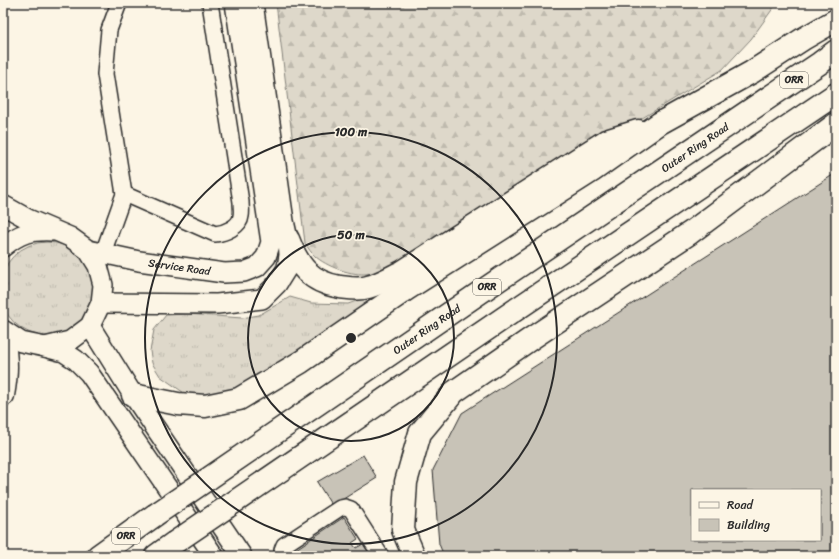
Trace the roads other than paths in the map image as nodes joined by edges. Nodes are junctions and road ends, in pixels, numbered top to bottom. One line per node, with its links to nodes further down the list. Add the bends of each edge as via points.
1 (119, 3): 10 (lane, via 109,30 105,74)
2 (210, 3): 10 (lane, via 240,194 241,218 232,229 215,234)
3 (235, 3): 15 (main road, Service Road, via 271,242 266,256 257,267 244,272 224,273 139,261)
4 (253, 3): 13 (main road)
5 (836, 20): 8 (highway, ORR, via 752,72)
6 (828, 57): 23 (highway, Outer Ring Road / ORR, bridge)
7 (836, 94): 24 (highway, bridge, via 501,319)
8 (660, 123): 13 (highway, ORR, via 606,142 402,272 368,287 351,289 315,279 294,255); 21 (highway, ORR, via 592,171 407,289 301,362 239,399 206,406 178,404)
9 (836, 124): 29 (highway, via 690,233 454,392 420,433 406,482 403,530)
10 (124, 194): 15 (lane)
11 (3, 205): 12 (main road)
12 (58, 231): 14 (main road, via 36,230 15,237); 15 (main road)
13 (288, 239): 16 (main road, via 287,268 277,284 262,299 217,304)
14 (3, 247)
15 (96, 251): 16 (main road, via 103,284)
16 (101, 304): 17 (main road)
17 (90, 326): 20 (main road, via 70,342); 21 (main road)
18 (3, 330): 20 (main road, via 21,342)
19 (3, 338): 22 (highway, via 7,374)
20 (45, 347): 25 (main road, via 64,352 89,373)
21 (134, 395): 26 (main road)
22 (3, 396)
23 (98, 556)
24 (156, 556)
25 (214, 556)
26 (242, 556)
27 (283, 556): 28 (lane, via 284,544 345,507 351,509)
28 (381, 556)
29 (414, 556)

